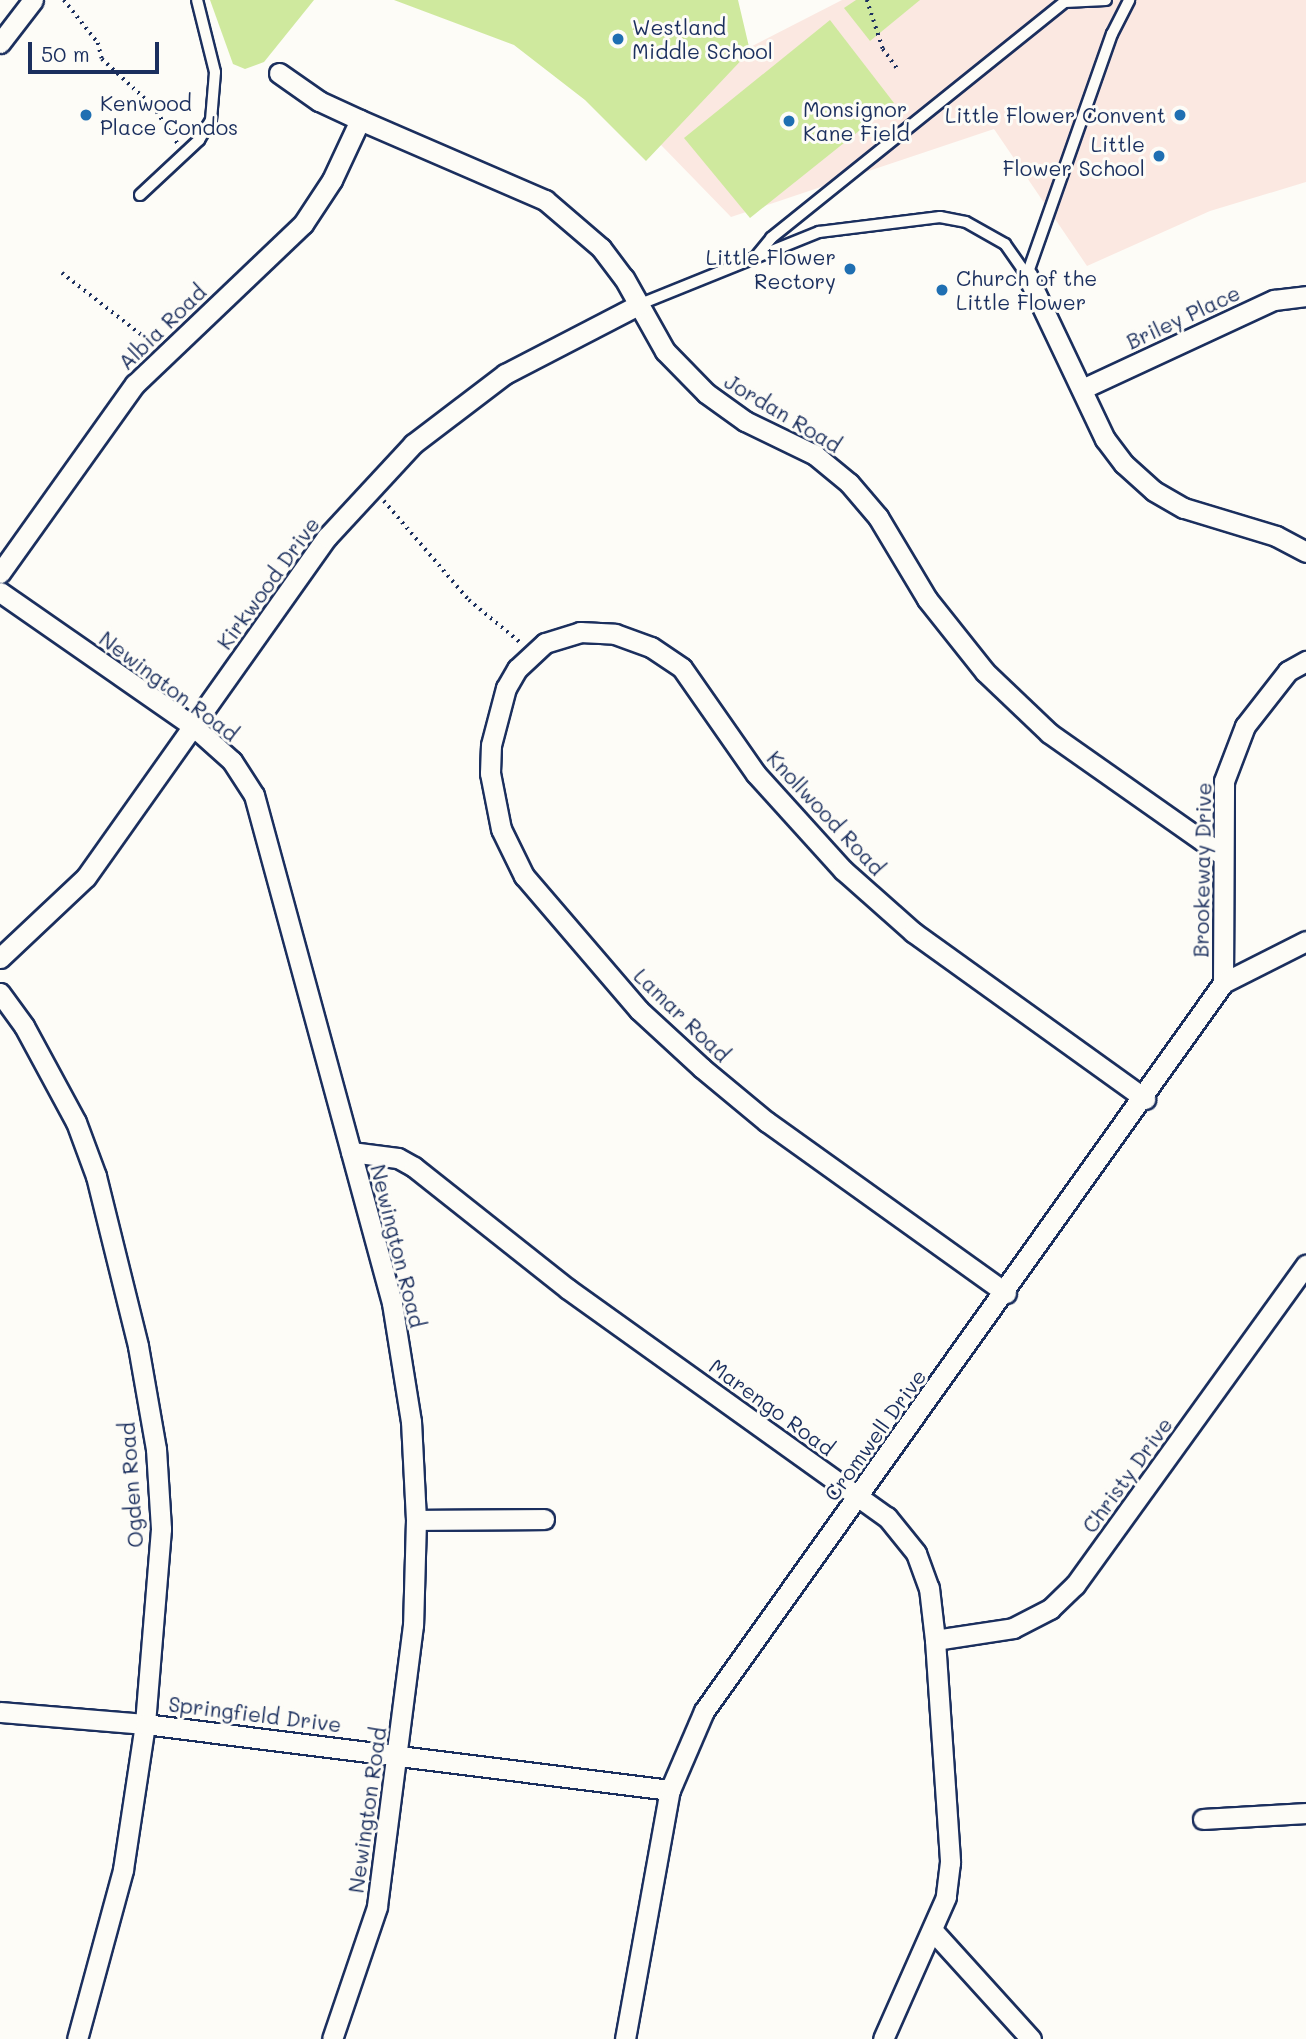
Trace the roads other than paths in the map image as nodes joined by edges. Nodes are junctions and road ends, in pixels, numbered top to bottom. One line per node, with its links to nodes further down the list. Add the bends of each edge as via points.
1 (33, 0): 5 (street)
2 (197, 0): 8 (lane, via 215,72 211,120 199,140)
3 (1107, 0): 9 (lane, via 1065,2 771,238)
4 (1129, 0): 10 (lane, via 1112,34)
5 (0, 43)
6 (279, 72): 7 (street, Jordan Road, via 318,100)
7 (360, 120): 12 (street, Jordan Road, via 545,200 601,248); 15 (street, Albia Road, via 332,180 303,224 163,355 93,436)
8 (141, 195)
9 (755, 258): 10 (lane, via 819,232 940,217 966,222 1005,244); 12 (lane)
10 (1027, 275): 13 (street)
11 (1306, 296): 13 (street, Briley Place, via 1274,300)
12 (638, 305): 19 (street, Kirkwood Drive, via 505,374 413,444 327,537); 20 (street, Jordan Road, via 665,351 706,393 745,421 815,455 849,483 878,517 927,599 985,672 1049,733)
13 (1082, 388): 14 (street, via 1105,439 1154,491 1184,508 1276,536)
14 (1306, 552)
15 (0, 572)
16 (0, 592): 19 (street, Newington Road)
17 (1306, 661): 20 (street, Brookeway Drive, via 1288,671 1263,699 1235,743 1224,781)
18 (517, 669): 25 (street, Knollwood Road, via 545,643 580,632 615,634 651,647 682,668 756,774 843,870 913,932); 28 (street, Lamar Road, via 506,688 491,745 490,773 501,829 524,876 639,1010 702,1068 767,1122)
19 (194, 727): 22 (street, Kirkwood Drive, via 86,877); 26 (street, Newington Road, via 232,761 254,795)
20 (1222, 854): 23 (street, Brookeway Drive)
21 (1306, 942): 23 (street, Cromwell Drive)
22 (0, 958)
23 (1223, 984): 25 (street, Cromwell Drive)
24 (0, 993): 34 (street, Ogden Road, via 24,1026 76,1122 96,1176 138,1346 156,1449 161,1529)
25 (1145, 1099): 28 (street, Cromwell Drive)
26 (351, 1152): 29 (street, Marengo Road, via 398,1158 414,1167 568,1289); 31 (street, Newington Road, via 398,1336 411,1421)
27 (1306, 1265): 32 (street, Christy Drive, via 1075,1585 1049,1609 1013,1628)
28 (1006, 1293): 29 (street, Cromwell Drive)
29 (859, 1497): 32 (street, Marengo Road, via 887,1517 916,1553 929,1588); 36 (street, Cromwell Drive, via 704,1711)
30 (544, 1519): 31 (street)
31 (416, 1520): 35 (street, Newington Road, via 413,1625)
32 (935, 1640): 39 (street, Marengo Road, via 950,1862 946,1897)
33 (0, 1712): 34 (street, Springfield Drive)
34 (145, 1724): 35 (street, Springfield Drive); 40 (street, Ogden Road, via 123,1870)
35 (398, 1755): 36 (street, Springfield Drive); 41 (street, Newington Road, via 377,1907)
36 (670, 1790): 42 (street, Cromwell Drive)
37 (1306, 1813): 38 (street)
38 (1203, 1819)
39 (933, 1931): 43 (street, Marengo Road); 44 (street)
40 (77, 2039)
41 (332, 2039)
42 (625, 2039)
43 (883, 2039)
44 (1031, 2039)

